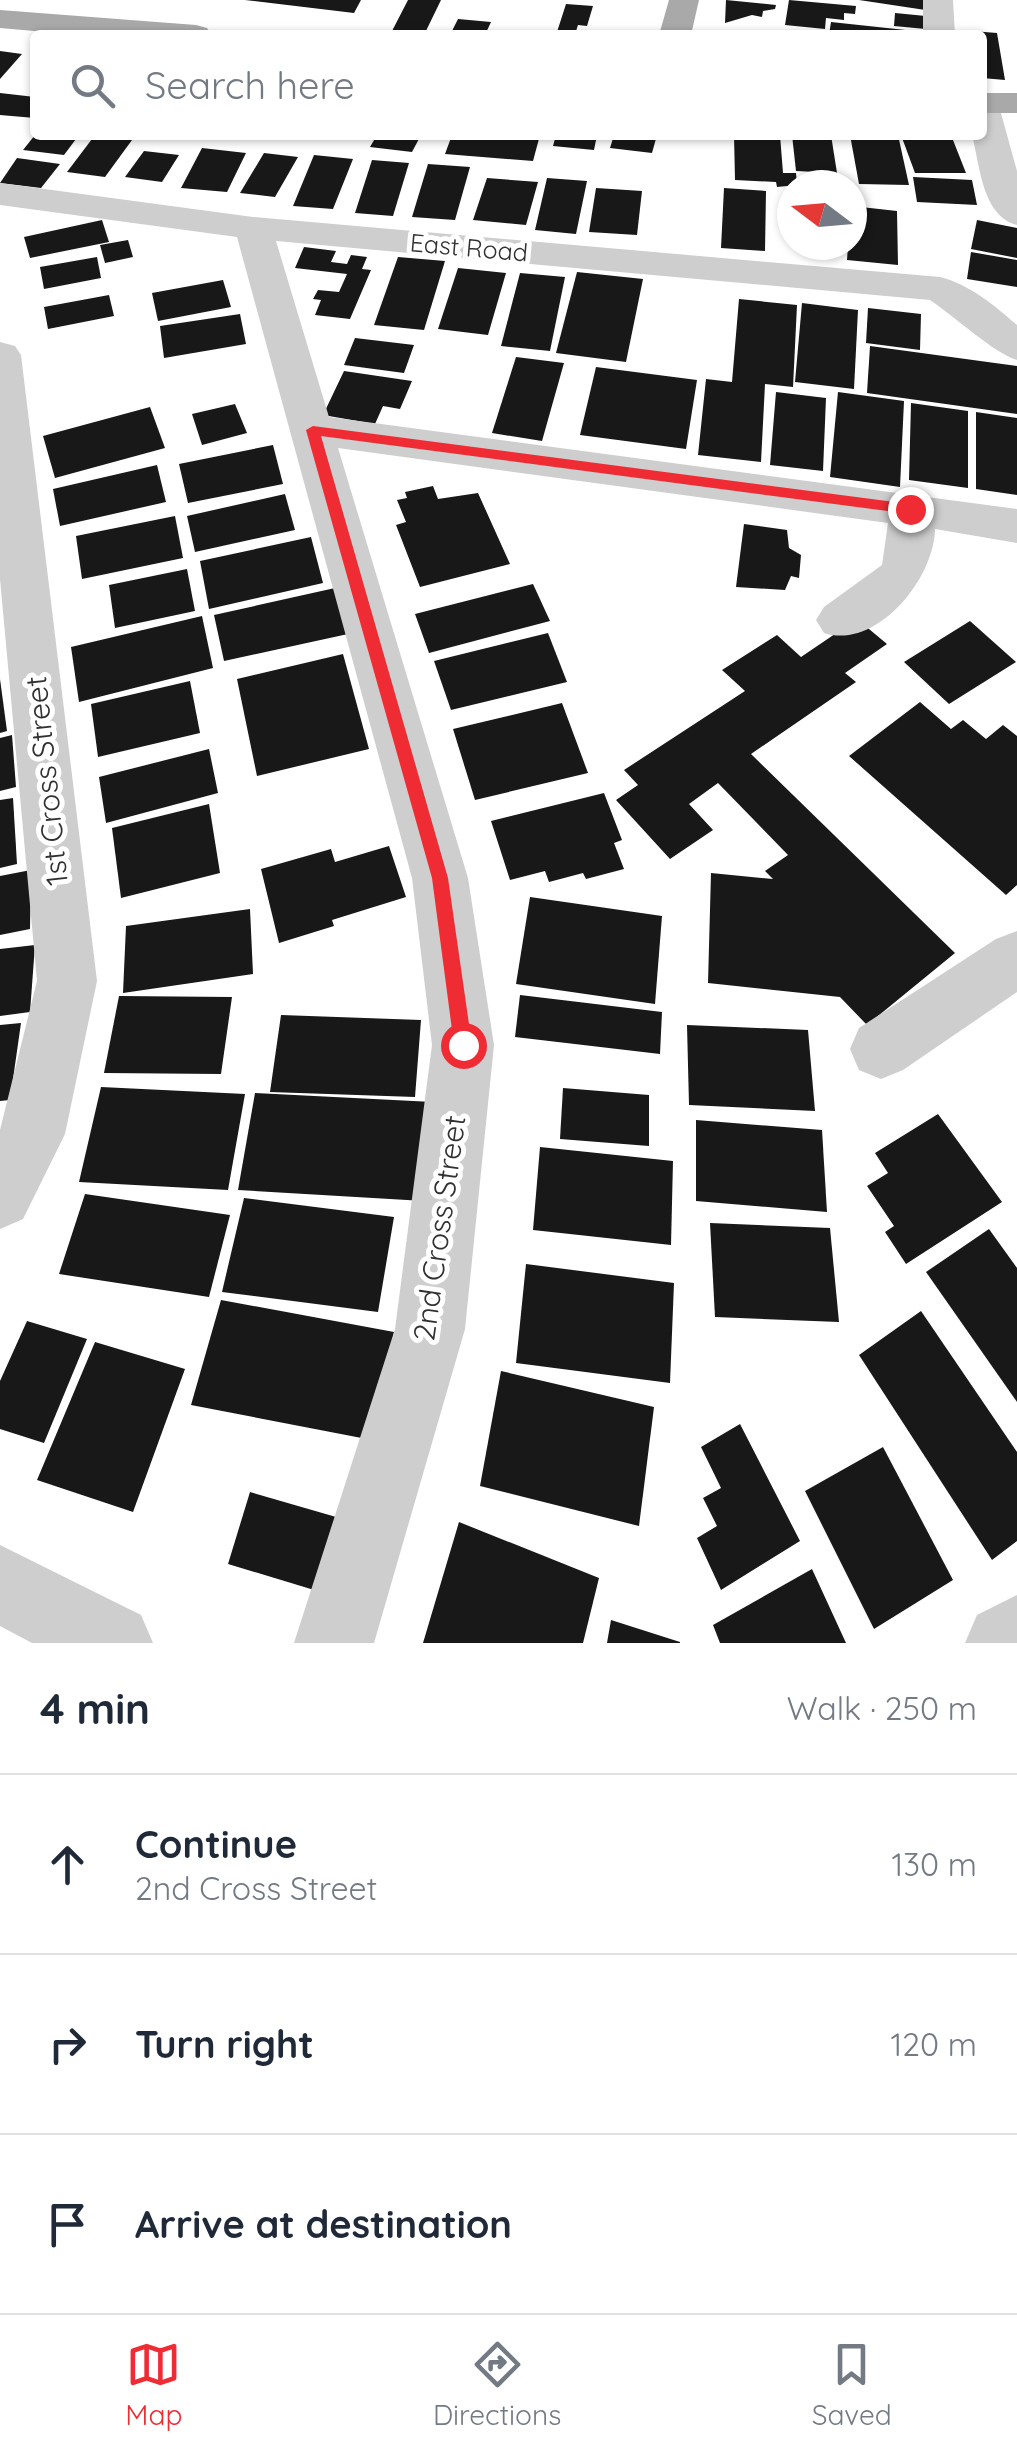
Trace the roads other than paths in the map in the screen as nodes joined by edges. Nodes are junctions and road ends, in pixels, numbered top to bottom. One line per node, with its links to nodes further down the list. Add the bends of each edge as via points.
1 (684, 0): 6 (main road)
2 (938, 0): 7 (street)
3 (0, 18): 5 (main road)
4 (0, 30): 8 (main road)
5 (138, 30)
6 (675, 30)
7 (939, 30)
8 (30, 32)
9 (0, 38): 10 (main road)
10 (30, 41)
11 (1017, 103): 12 (main road)
12 (987, 104)
13 (987, 123): 15 (street, via 1007,201)
14 (0, 194): 16 (street, East Road)
15 (1017, 214)
16 (253, 228): 17 (street, East Road, via 940,289); 19 (street, 2nd Cross Street)
17 (1017, 347)
18 (0, 355): 25 (street, 1st Cross Street, via 67,981 32,1134)
19 (313, 430): 20 (street); 29 (street, 2nd Cross Street, via 440,878 463,1045 430,1328)
20 (910, 509): 21 (street); 22 (street, via 914,544 896,583)
21 (1017, 526)
22 (841, 620)
23 (1017, 958): 24 (street)
24 (881, 1049)
25 (0, 1196)
26 (0, 1584): 28 (street)
27 (1017, 1634): 30 (street)
28 (113, 1643)
29 (334, 1643)
30 (1005, 1643)

